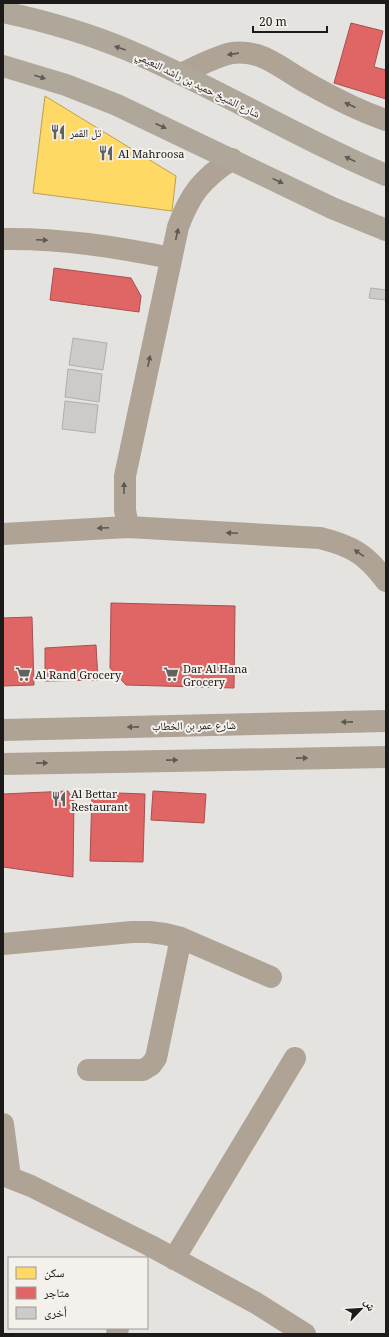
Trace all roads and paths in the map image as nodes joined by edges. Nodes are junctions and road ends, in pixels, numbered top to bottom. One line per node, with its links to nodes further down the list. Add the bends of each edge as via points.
1 (3, 12): 3 (main road, شارع الشيخ حميد بن راشد النعيمي, one-way to 1, via 87,36)
2 (3, 66): 5 (main road, one-way to 5, via 66,85 117,105)
3 (181, 74): 4 (street, one-way to 3, via 342,101 260,56 230,54); 6 (main road, شارع الشيخ حميد بن راشد النعيمي, one-way to 3)
4 (386, 120)
5 (232, 159): 7 (main road, one-way to 7, via 332,208); 9 (street, one-way to 5, via 182,216 192,195 217,169)
6 (386, 175)
7 (386, 230)
8 (3, 239): 9 (street, one-way to 9, via 67,242 120,248)
9 (171, 258): 10 (street, one-way to 9, via 125,476)
10 (128, 527): 11 (street, one-way to 11); 12 (street, one-way to 10, via 375,566 359,552 340,543 320,538)
11 (3, 534)
12 (386, 581)
13 (386, 721): 14 (street, شارع عمر بن الخطاب, one-way to 14)
14 (3, 730)
15 (386, 756): 16 (street, one-way to 15)
16 (3, 764)
17 (181, 938): 18 (street, via 149,932 132,932); 19 (street); 21 (street, via 156,1058 143,1070)
18 (3, 944)
19 (270, 977)
20 (295, 1058): 25 (street)
21 (88, 1070)
22 (3, 1124): 23 (street)
23 (7, 1176): 24 (street, via 31,1186)
24 (144, 1252): 25 (street)
25 (174, 1259): 26 (street, via 256,1303)
26 (305, 1334)

